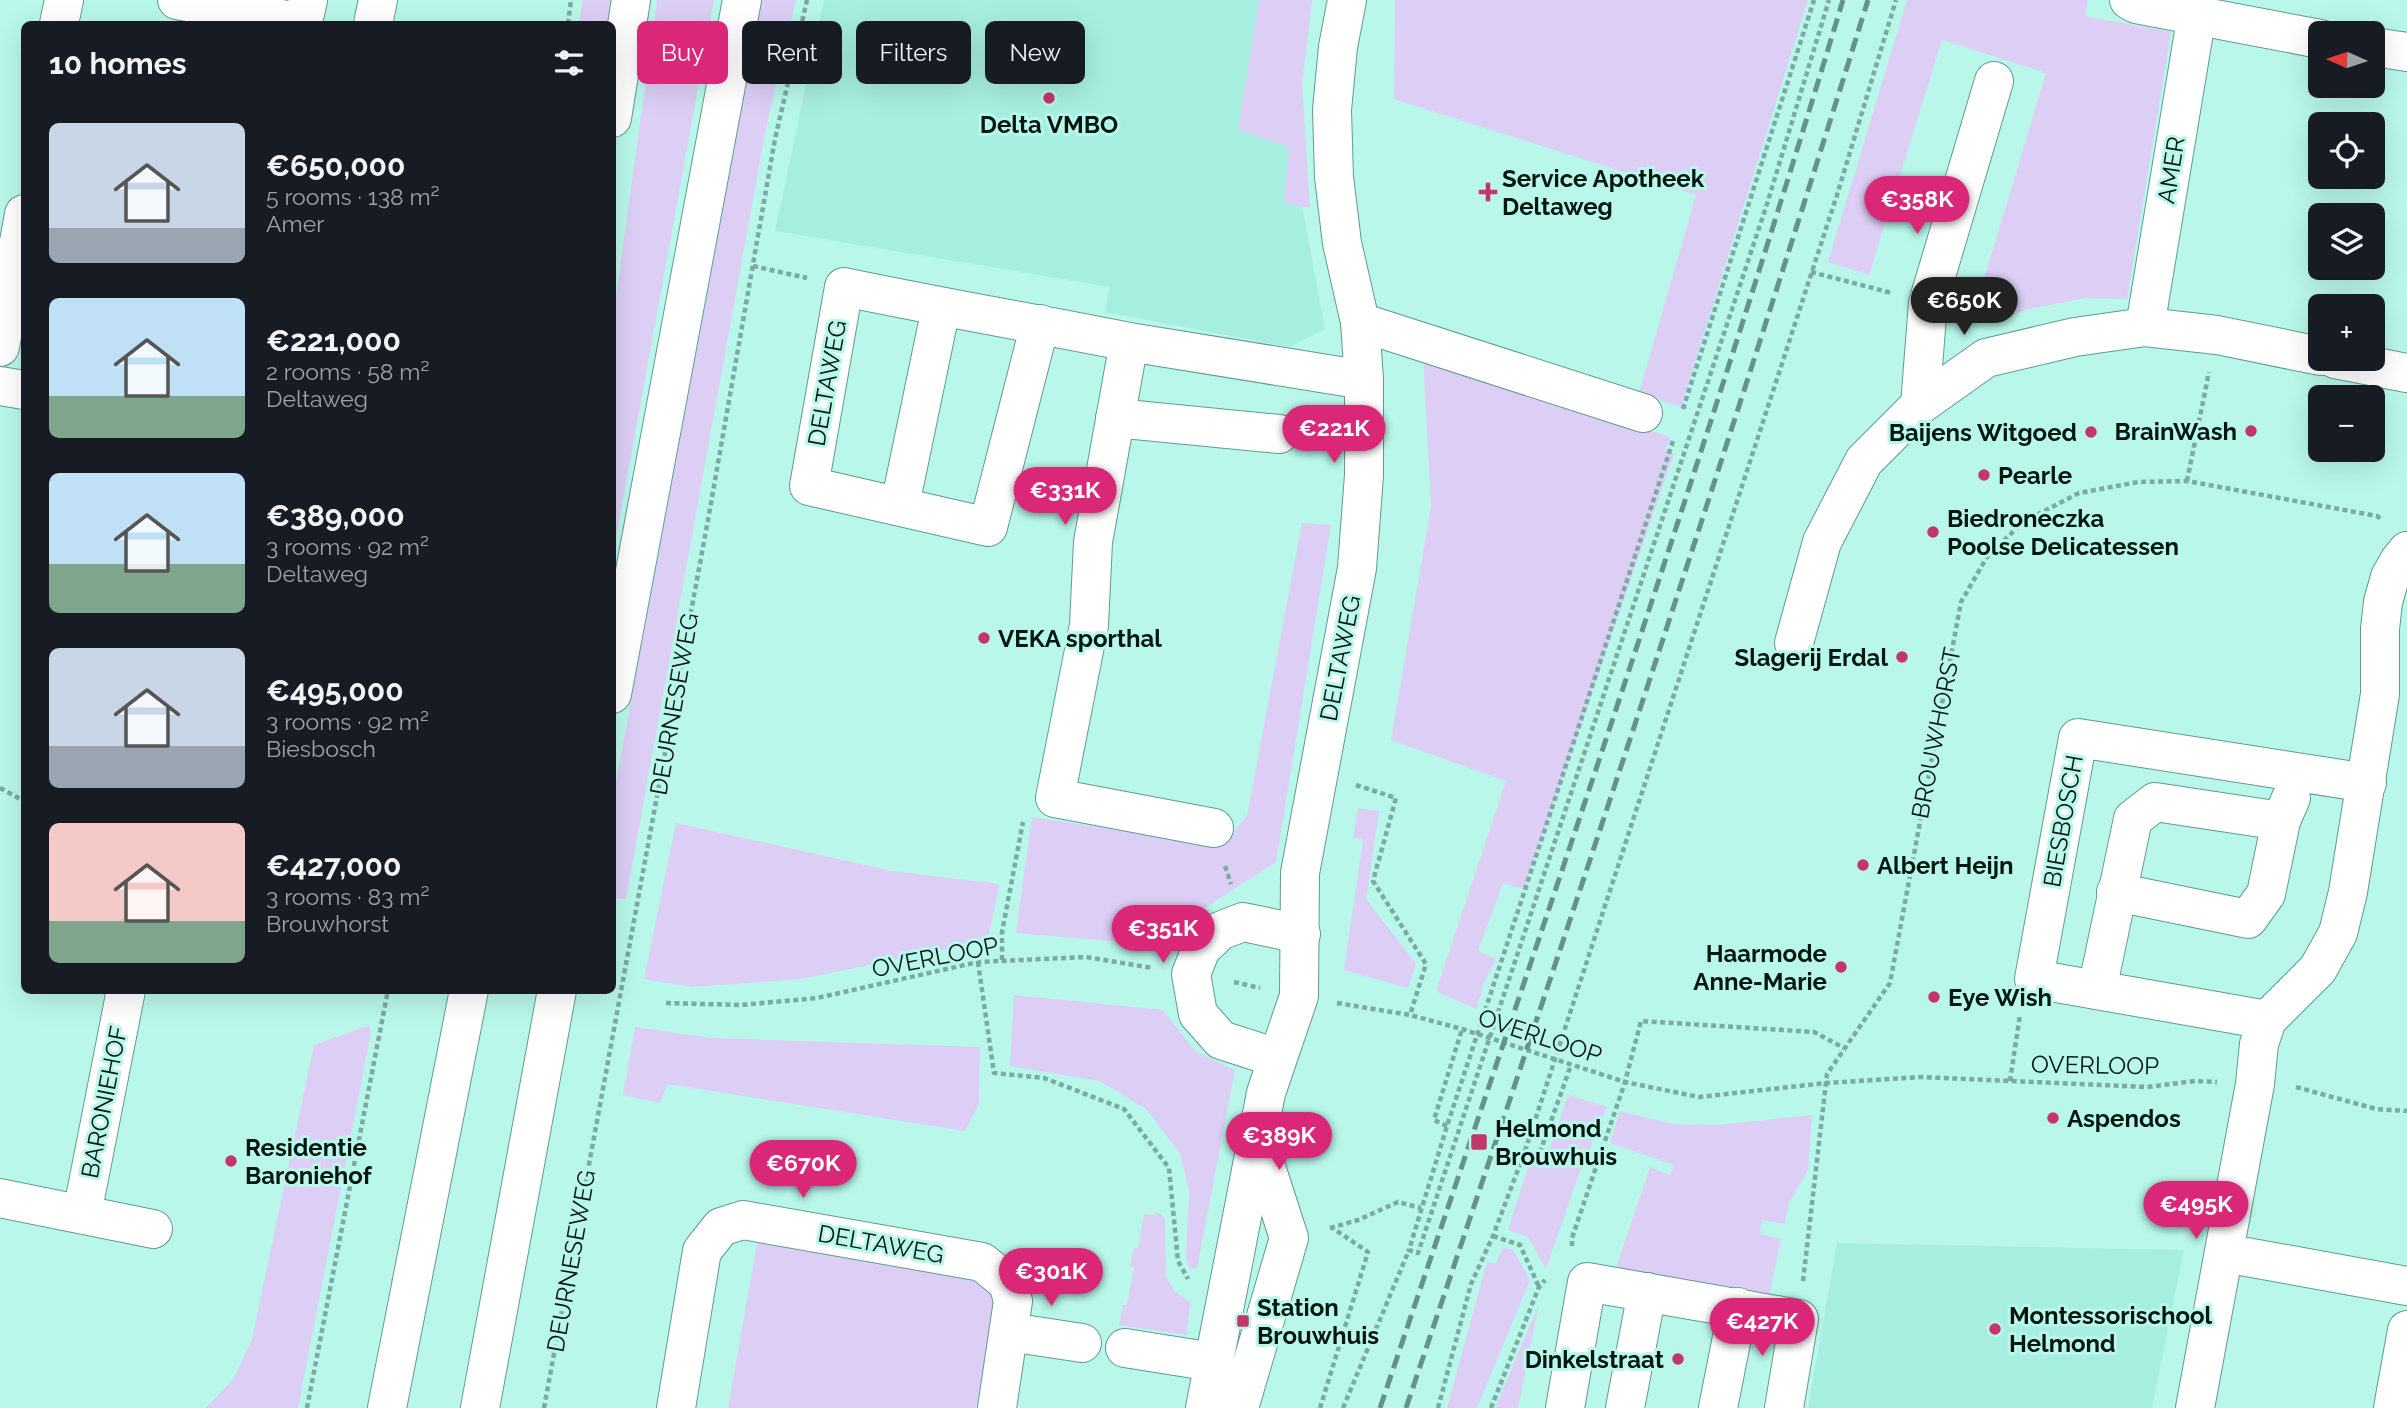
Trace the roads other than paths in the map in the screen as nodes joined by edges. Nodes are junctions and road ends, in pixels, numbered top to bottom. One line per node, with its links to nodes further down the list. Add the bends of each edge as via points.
1 (64, 0): 10 (street)
2 (177, 0): 9 (street)
3 (378, 0): 11 (street)
4 (631, 0): 16 (street)
5 (742, 0): 38 (street)
6 (1347, 0): 19 (street, DELTAWEG, via 1332,110 1334,177 1342,243)
7 (2129, 0): 8 (street)
8 (2197, 14): 12 (street); 21 (street, AMER)
9 (307, 16)
10 (60, 21)
11 (374, 21)
12 (2308, 37)
13 (2385, 49): 14 (street)
14 (2407, 52)
15 (1994, 81): 30 (street, via 1928,303)
16 (616, 93)
17 (21, 231): 23 (street)
18 (941, 308): 20 (street, DELTAWEG); 34 (street); 34 (street, DELTAWEG, via 844,286 809,486)
19 (1360, 322): 27 (street, DELTAWEG); 31 (street)
20 (1040, 324): 22 (street, DELTAWEG); 34 (street, DELTAWEG, via 988,527)
21 (2146, 327): 24 (street, via 2217,335); 30 (street, via 2075,337 1986,358)
22 (1129, 342): 27 (street, DELTAWEG); 32 (street)
23 (0, 347)
24 (2308, 354)
25 (2385, 369): 26 (street)
26 (2407, 373)
27 (1364, 380): 45 (street, DELTAWEG, via 1364,475 1357,568 1300,873)
28 (0, 386): 29 (street)
29 (21, 390)
30 (1920, 405): 37 (street, via 1864,461 1822,542)
31 (1643, 412)
32 (1115, 418): 33 (street); 43 (street, via 1093,542 1089,625 1055,798)
33 (1279, 435)
34 (900, 505)
35 (2398, 538): 39 (street, via 2399,561 2383,602)
36 (2407, 614): 39 (street)
37 (1794, 643)
38 (616, 673)
39 (2380, 694): 41 (street)
40 (2301, 773): 41 (street, BIESBOSCH); 42 (street); 46 (street, BIESBOSCH, via 2078,738 2034,979)
41 (2367, 783): 50 (street, via 2337,933 2318,970)
42 (2281, 821): 44 (street, via 2155,802 2133,819); 44 (street, via 2266,894 2248,919)
43 (1214, 828)
44 (2116, 892): 46 (street)
45 (1301, 934): 51 (street, DELTAWEG, via 1299,996); 51 (street, via 1243,922 1220,931 1201,949 1191,974 1198,1014 1221,1040)
46 (2097, 990): 50 (street)
47 (126, 994): 54 (street, BARONIEHOF)
48 (468, 994): 65 (street)
49 (556, 994): 66 (street)
50 (2267, 1020): 56 (street, via 2259,1044)
51 (1277, 1058): 52 (street, DELTAWEG)
52 (1256, 1135): 64 (street, DELTAWEG); 70 (street, via 1289,1238)
53 (0, 1198): 54 (street)
54 (82, 1214): 55 (street)
55 (153, 1228)
56 (2224, 1253): 57 (street); 75 (street)
57 (2407, 1286)
58 (1647, 1292): 59 (street); 71 (street, via 1587,1282); 72 (street)
59 (1738, 1307): 73 (street); 74 (street, via 1799,1319)
60 (2407, 1331): 76 (street)
61 (1010, 1332): 62 (street); 67 (street, DELTAWEG, via 1013,1301 1008,1283 982,1262 743,1220 721,1227 702,1251); 68 (street, DELTAWEG)
62 (1082, 1343)
63 (1125, 1348): 64 (street)
64 (1213, 1362): 69 (street, DELTAWEG)
65 (387, 1408)
66 (480, 1408)
67 (676, 1408)
68 (997, 1408)
69 (1205, 1408)
70 (1239, 1408)
71 (1565, 1408)
72 (1625, 1408)
73 (1718, 1408)
74 (1784, 1408)
75 (2195, 1408)
76 (2393, 1408)

